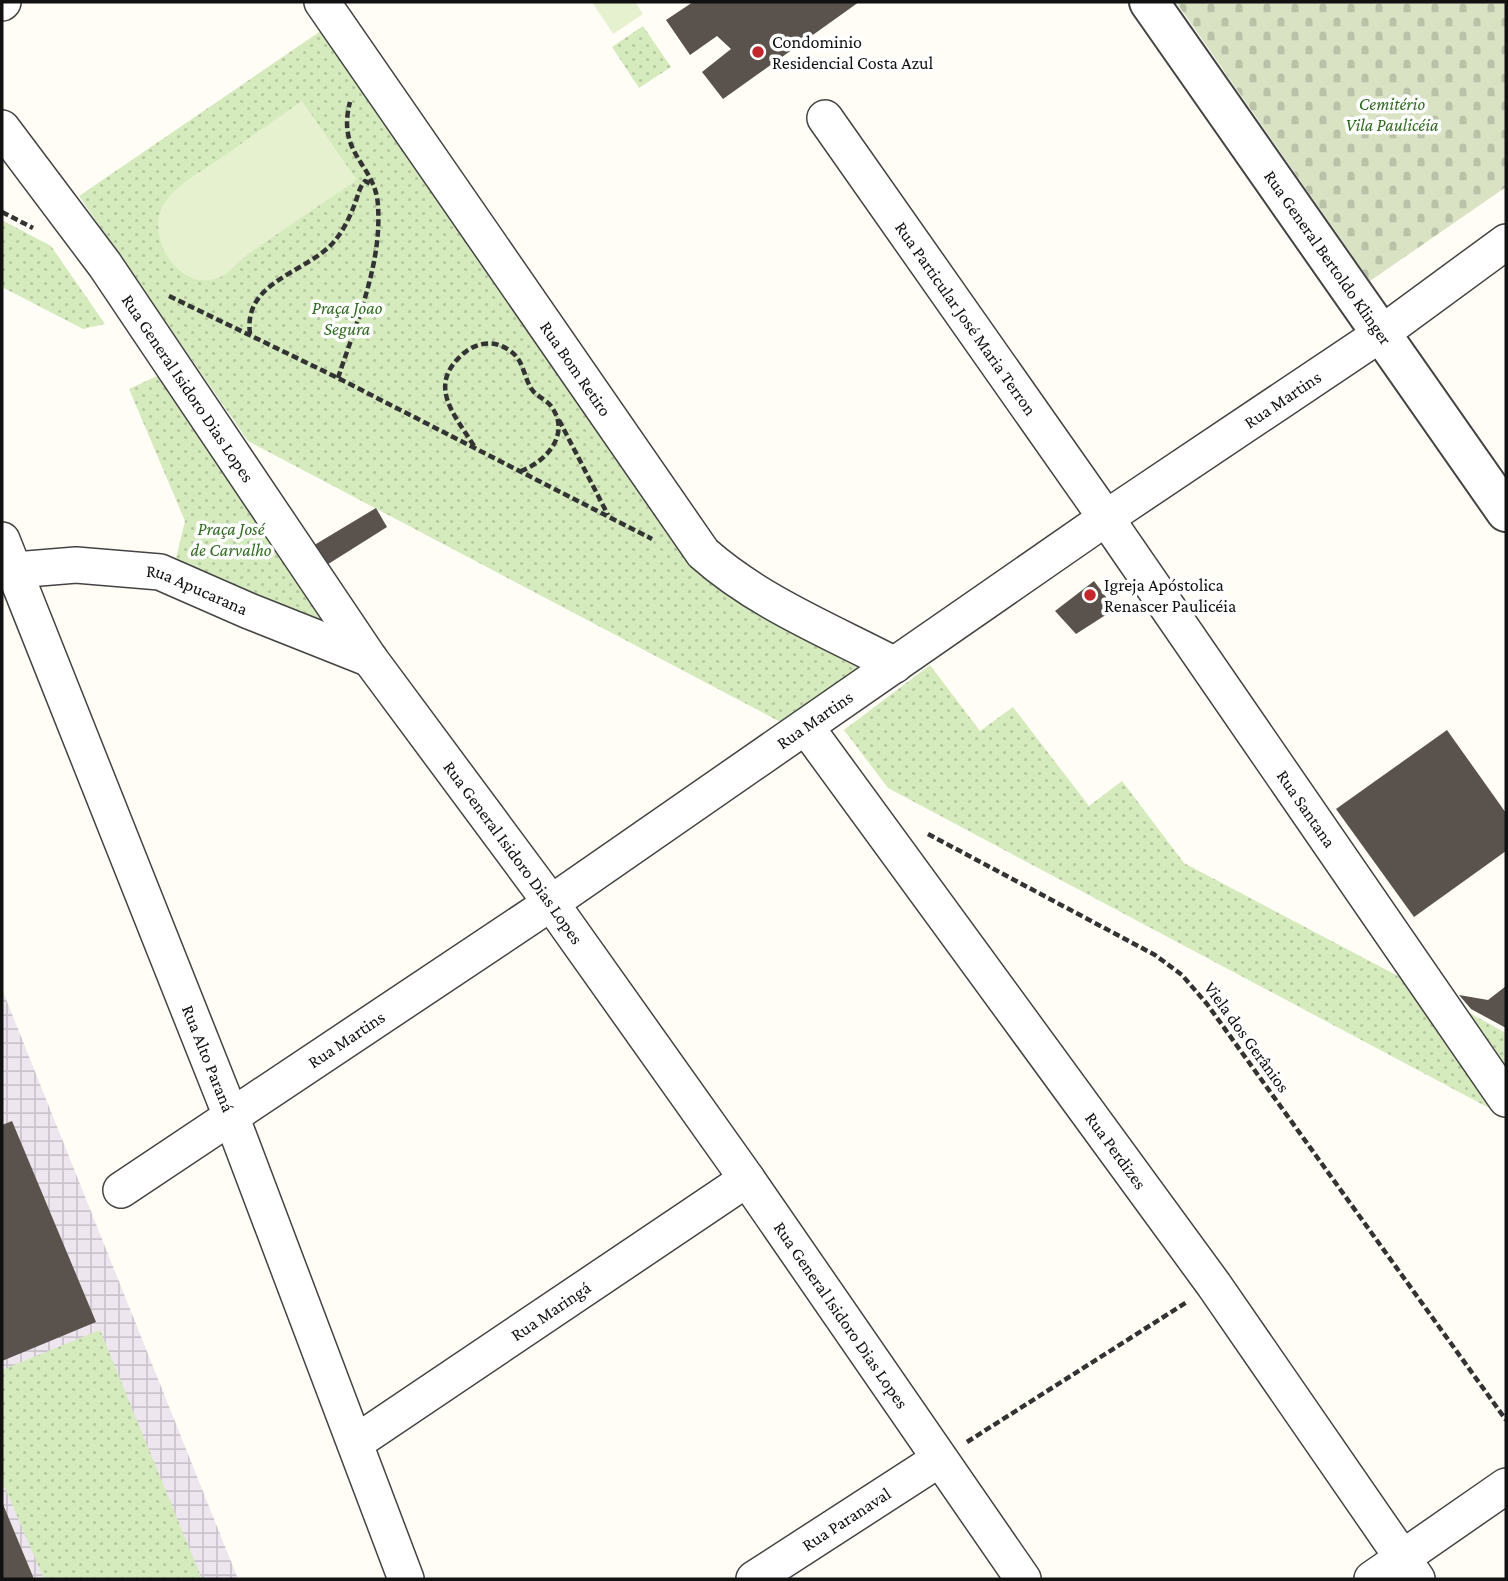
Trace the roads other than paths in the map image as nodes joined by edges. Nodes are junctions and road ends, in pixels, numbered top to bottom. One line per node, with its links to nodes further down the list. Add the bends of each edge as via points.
1 (322, 2): 11 (street, Rua Bom Retiro, via 703,553 752,590)
2 (1149, 2): 6 (street, Rua General Bertoldo Klinger)
3 (825, 118): 8 (street, Rua Particular José Maria Terron)
4 (2, 128): 10 (street, Rua General Isidoro Dias Lopes, via 105,265)
5 (1506, 242): 6 (street, Rua Martins)
6 (1382, 333): 7 (street, Rua General Bertoldo Klinger); 8 (street, Rua Martins)
7 (1506, 512)
8 (1106, 518): 11 (street, Rua Martins); 14 (street, Rua Santana)
9 (8, 555): 10 (street, Rua Apucarana, via 160,572); 15 (street, Rua Alto Paraná)
10 (370, 659): 13 (street, Rua General Isidoro Dias Lopes)
11 (895, 665): 12 (street, Rua Martins)
12 (806, 727): 13 (street, Rua Martins); 21 (street, Rua Perdizes, via 1214,1285)
13 (551, 904): 15 (street, Rua Martins); 16 (street, Rua General Isidoro Dias Lopes)
14 (1506, 1099)
15 (231, 1116): 17 (street, Rua Martins); 18 (street, Rua Alto Paraná)
16 (747, 1179): 18 (street, Rua Maringá); 19 (street, Rua General Isidoro Dias Lopes)
17 (121, 1190)
18 (355, 1443): 22 (street, Rua Alto Paraná)
19 (938, 1460): 23 (street, Rua Paranaval); 24 (street, Rua General Isidoro Dias Lopes)
20 (1506, 1486): 21 (street)
21 (1409, 1569): 25 (street)
22 (406, 1579)
23 (754, 1579)
24 (1023, 1579)
25 (1372, 1579)

